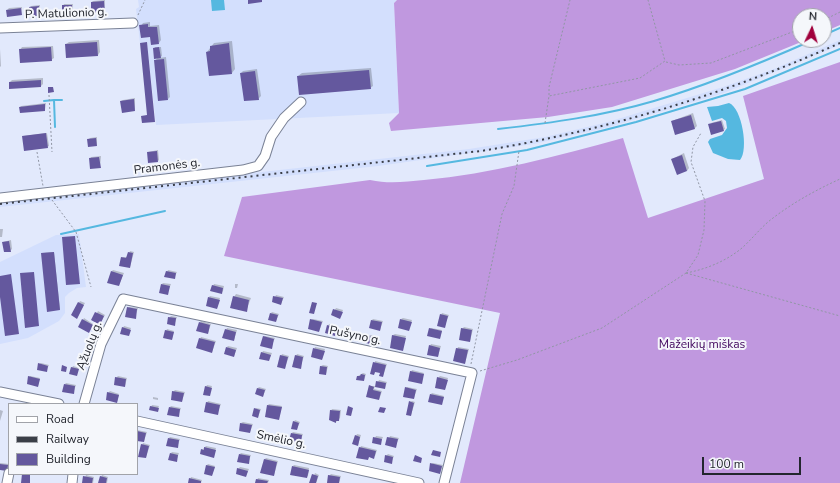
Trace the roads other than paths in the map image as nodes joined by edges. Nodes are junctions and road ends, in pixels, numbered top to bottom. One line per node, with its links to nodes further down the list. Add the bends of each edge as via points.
1 (133, 23): 2 (street, P. Matulionio g.)
2 (0, 28)
3 (301, 102): 4 (street, Pramonės g., via 284,118 271,137 265,156 258,166 243,170)
4 (0, 198)
5 (123, 299): 8 (street, Ąžuolų g., via 101,344); 11 (street, Pušyno g., via 470,373)
6 (0, 392): 7 (street)
7 (54, 403)
8 (84, 403)
9 (138, 421): 10 (street, Smėlio g.)
10 (419, 483)
11 (444, 483)

